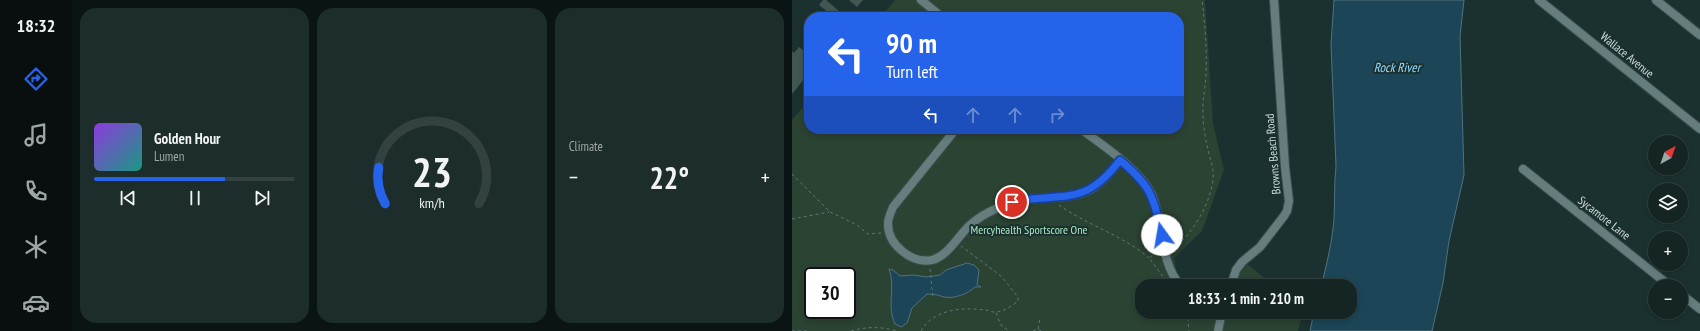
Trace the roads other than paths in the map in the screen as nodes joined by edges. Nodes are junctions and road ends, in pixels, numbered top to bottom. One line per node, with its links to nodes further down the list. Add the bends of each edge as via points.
1 (920, 0): 5 (street)
2 (1274, 0): 13 (street, Browns Beach Road, via 1289,201 1284,216 1260,247 1242,262)
3 (1539, 0): 7 (street, Wallace Avenue)
4 (1656, 0): 6 (street)
5 (936, 12)
6 (1700, 35)
7 (1700, 129)
8 (952, 134): 10 (street, via 893,207 889,217 889,232 895,244 911,257 931,260 938,258 981,216 998,208 1024,200 1068,197 1091,189 1110,173)
9 (1087, 134): 10 (street)
10 (1120, 160): 12 (street, via 1136,174 1150,193 1170,269)
11 (1523, 170): 14 (street, Sycamore Lane)
12 (1176, 279)
13 (1233, 279)
14 (1661, 279)
15 (1688, 300): 16 (street)
16 (1700, 309)
17 (1220, 319): 18 (street)
18 (1218, 331)

